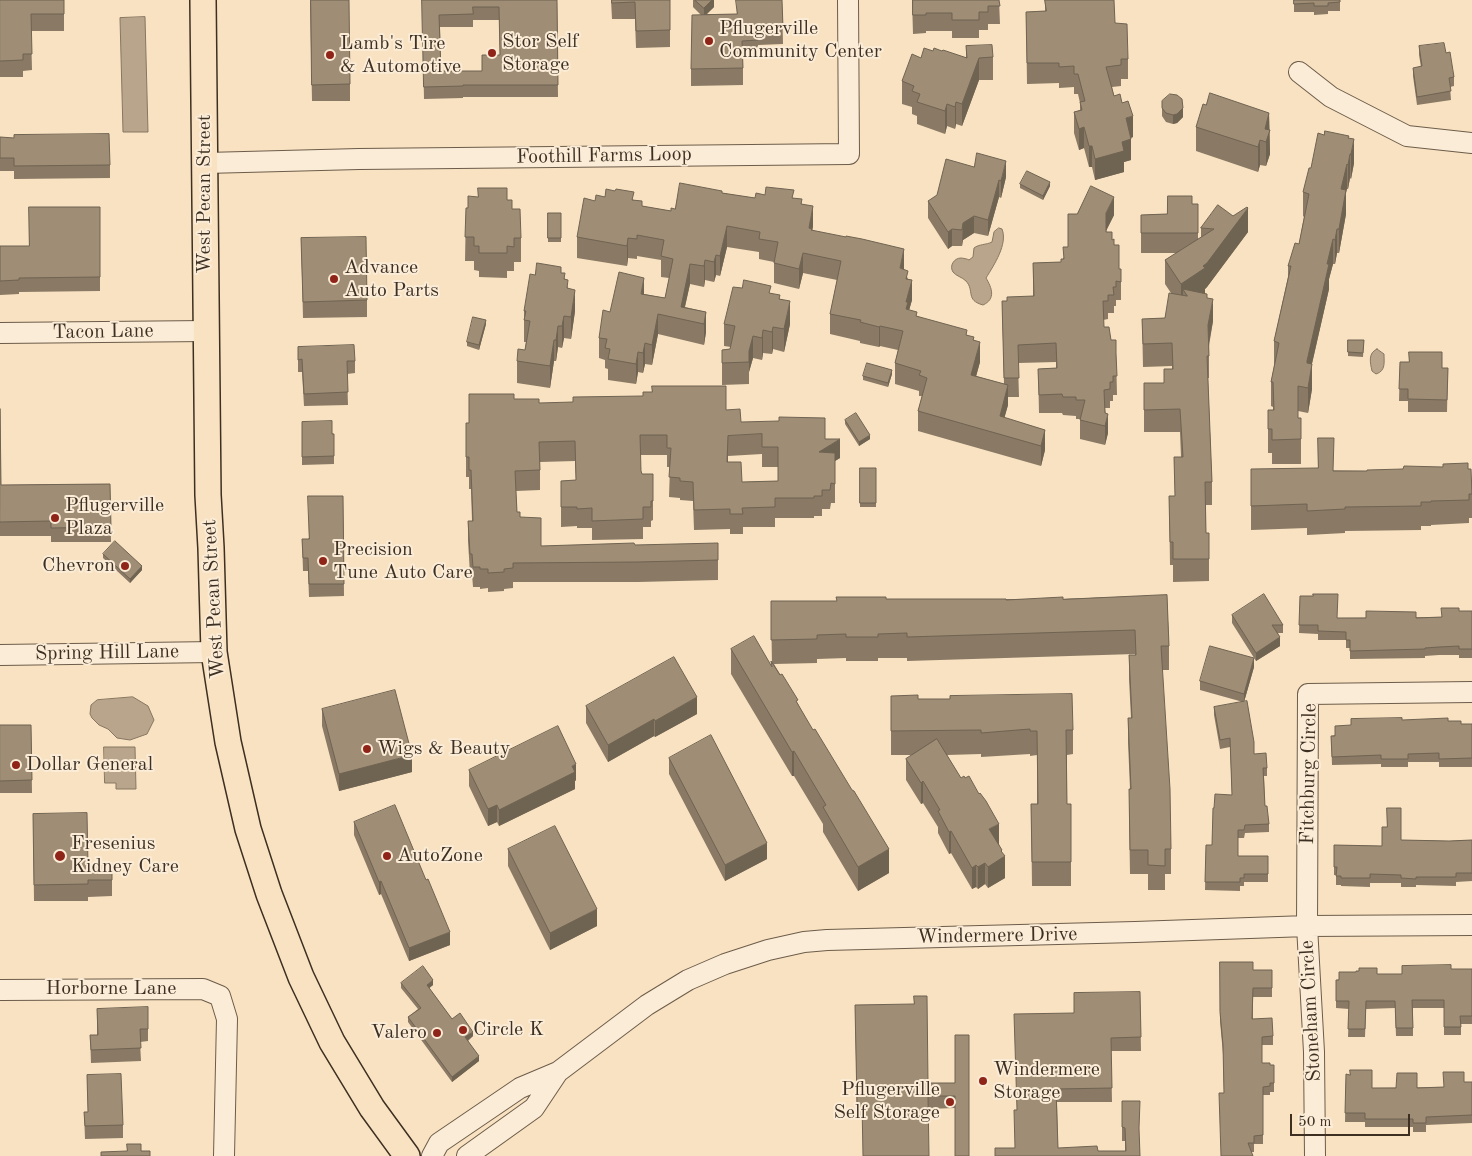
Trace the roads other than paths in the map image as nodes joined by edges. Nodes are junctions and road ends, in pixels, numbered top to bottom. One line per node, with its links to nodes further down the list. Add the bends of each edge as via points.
1 (203, 0): 5 (main road, West Pecan Street)
2 (848, 0): 5 (street, Foothill Farms Loop, via 849,154)
3 (1300, 72): 4 (street, via 1331,97 1407,136)
4 (1472, 143)
5 (206, 163): 6 (main road, West Pecan Street)
6 (206, 331): 7 (street, Tacon Lane); 8 (main road, West Pecan Street)
7 (0, 333)
8 (214, 652): 9 (street, Spring Hill Lane); 16 (main road, West Pecan Street, via 228,742 248,830 269,894 301,977 332,1042 372,1108)
9 (0, 655)
10 (1472, 692): 12 (street, Fitchburg Circle, via 1308,694)
11 (1472, 925): 12 (street, Windermere Drive)
12 (1307, 926): 14 (street, Windermere Drive, via 804,942 742,958 688,980); 19 (street, Stoneham Circle, via 1314,1052)
13 (0, 990): 15 (street, Horborne Lane, via 202,989 220,996 227,1019)
14 (558, 1072): 17 (street, Windermere Drive, via 520,1088 439,1144); 18 (street, Windermere Drive, via 534,1108)
15 (224, 1156)
16 (407, 1156)
17 (432, 1156)
18 (468, 1156)
19 (1315, 1156)

